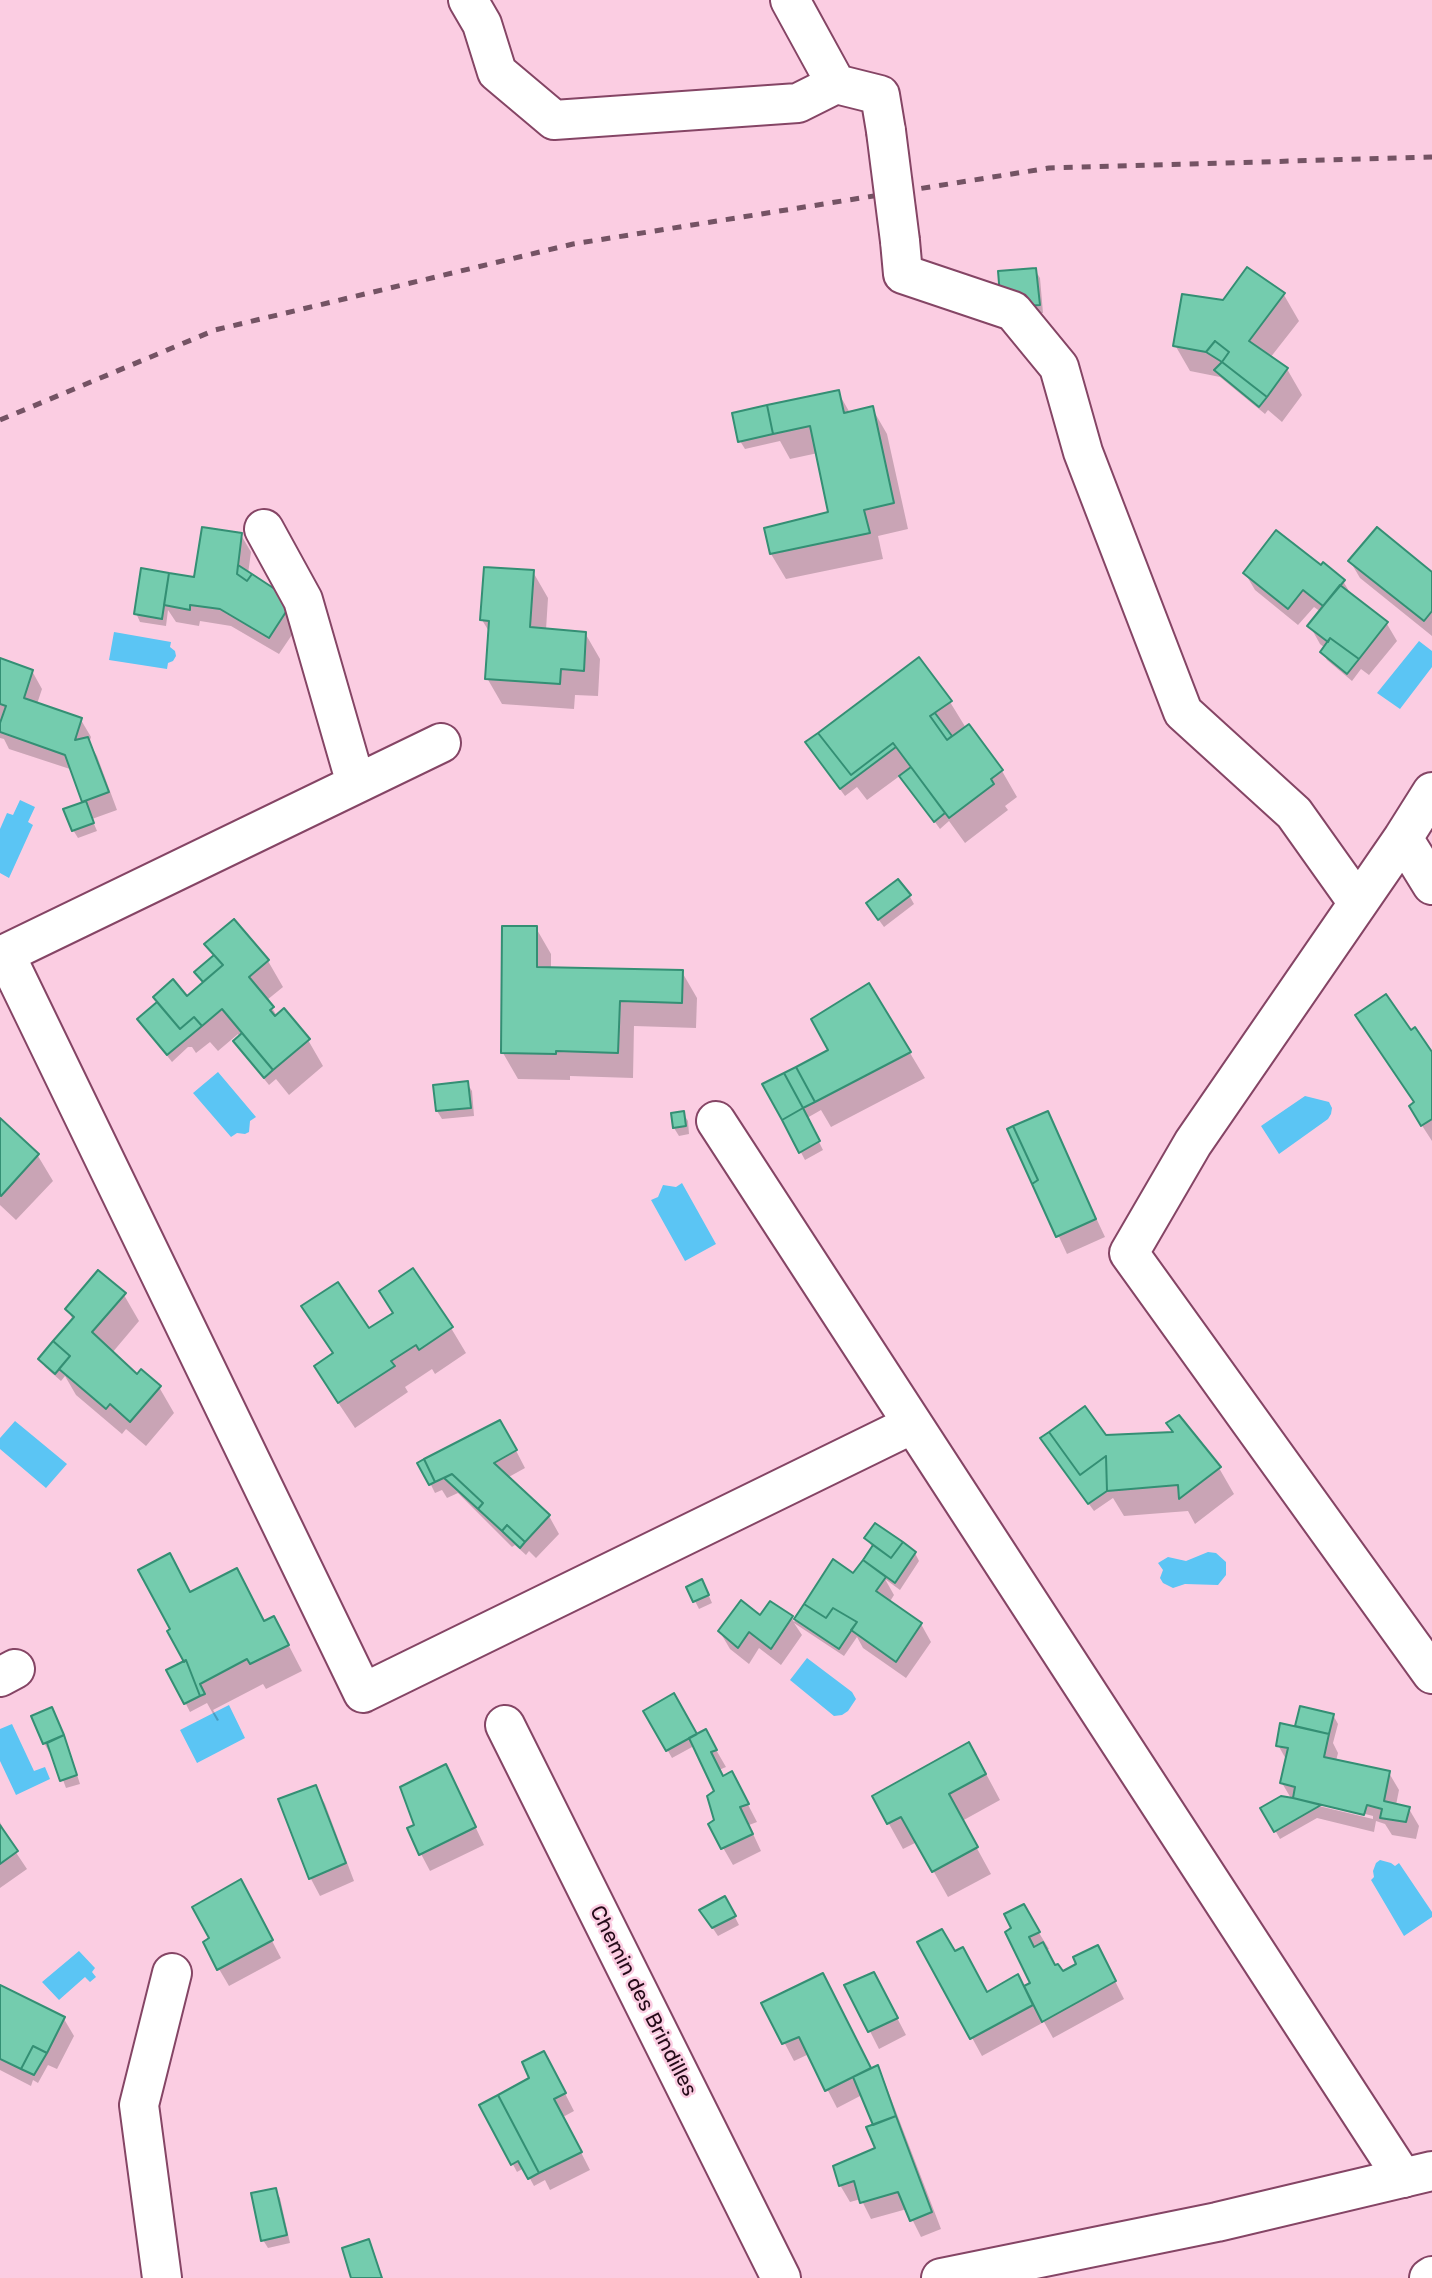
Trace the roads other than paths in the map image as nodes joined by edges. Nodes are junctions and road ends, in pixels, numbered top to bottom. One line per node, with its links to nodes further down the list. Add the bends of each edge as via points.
1 (468, 0): 3 (street, via 482,24 497,72 554,120 799,103)
2 (789, 0): 3 (street)
3 (836, 84): 10 (street, bridge, via 880,95 903,274 1013,311 1059,368 1083,453 1183,712 1294,813)
4 (264, 529): 6 (street, via 303,600)
5 (441, 743): 6 (street)
6 (356, 784): 12 (street, via 5,954 363,1693)
7 (1432, 792): 8 (street)
8 (1403, 838): 9 (street); 10 (street)
9 (1432, 885)
10 (1358, 903): 13 (street, via 1193,1143 1129,1253)
11 (716, 1121): 12 (street)
12 (913, 1424): 16 (street)
13 (1432, 1674)
14 (505, 1725): 19 (street, Chemin des Brindilles)
15 (172, 1973): 18 (street, via 139,2105)
16 (1418, 2175): 17 (street)
17 (1217, 2222): 20 (street); 21 (street)
18 (162, 2278)
19 (781, 2278)
20 (941, 2278)
21 (1019, 2278)

